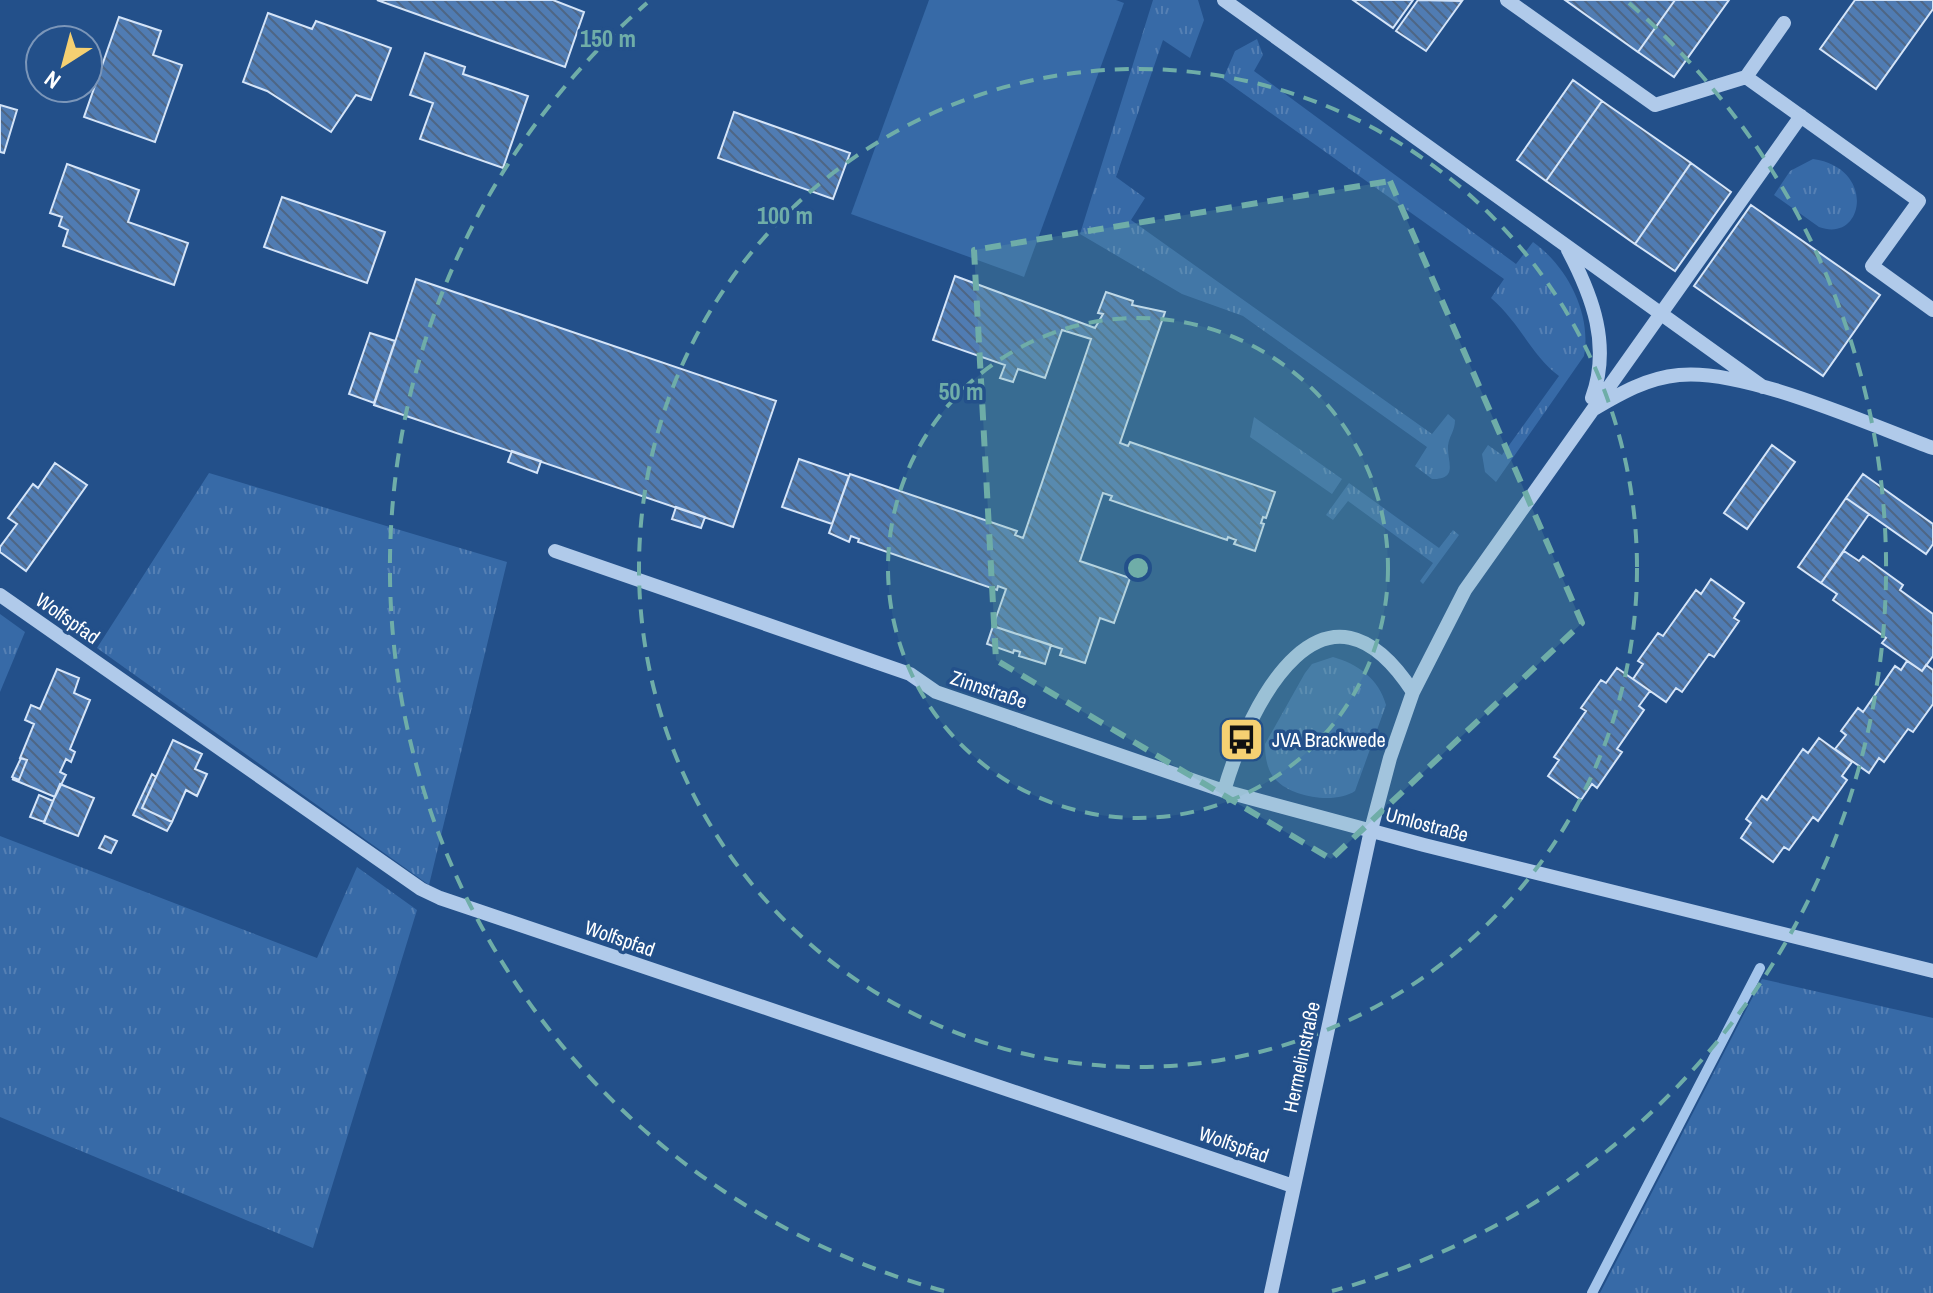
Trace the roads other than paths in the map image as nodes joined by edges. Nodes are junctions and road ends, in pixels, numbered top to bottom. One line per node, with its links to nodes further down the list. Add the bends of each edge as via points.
1 (1224, 0): 6 (street)
2 (1507, 0): 4 (street, via 1655,105)
3 (1784, 23): 4 (street)
4 (1746, 77): 5 (street)
5 (1801, 116): 7 (street, via 1919,201 1872,266); 8 (street, Umlostraße)
6 (1564, 245): 8 (street); 10 (street, via 1598,321 1597,383)
7 (1933, 310)
8 (1660, 314): 9 (street); 10 (street, Umlostraße)
9 (1763, 387): 10 (street, Umlostraße, via 1715,375 1680,374 1622,392); 11 (street, Umlostraße)
10 (1587, 414): 14 (street, Umlostraße, via 1465,590)
11 (1933, 448)
12 (555, 551): 15 (street, Zinnstraße, via 910,674 936,692)
13 (0, 595): 18 (street, Wolfspfad, via 440,898)
14 (1413, 692): 15 (street, via 1397,667 1372,645 1343,635 1317,640 1295,653 1274,681 1241,739); 16 (street, Umlostraße)
15 (1224, 791): 16 (street, Zinnstraße)
16 (1371, 830): 17 (street, Umlostraße); 18 (street, Hermelinstraße)
17 (1933, 971)
18 (1293, 1186): 19 (street, Hermelinstraße)
19 (1271, 1293)

